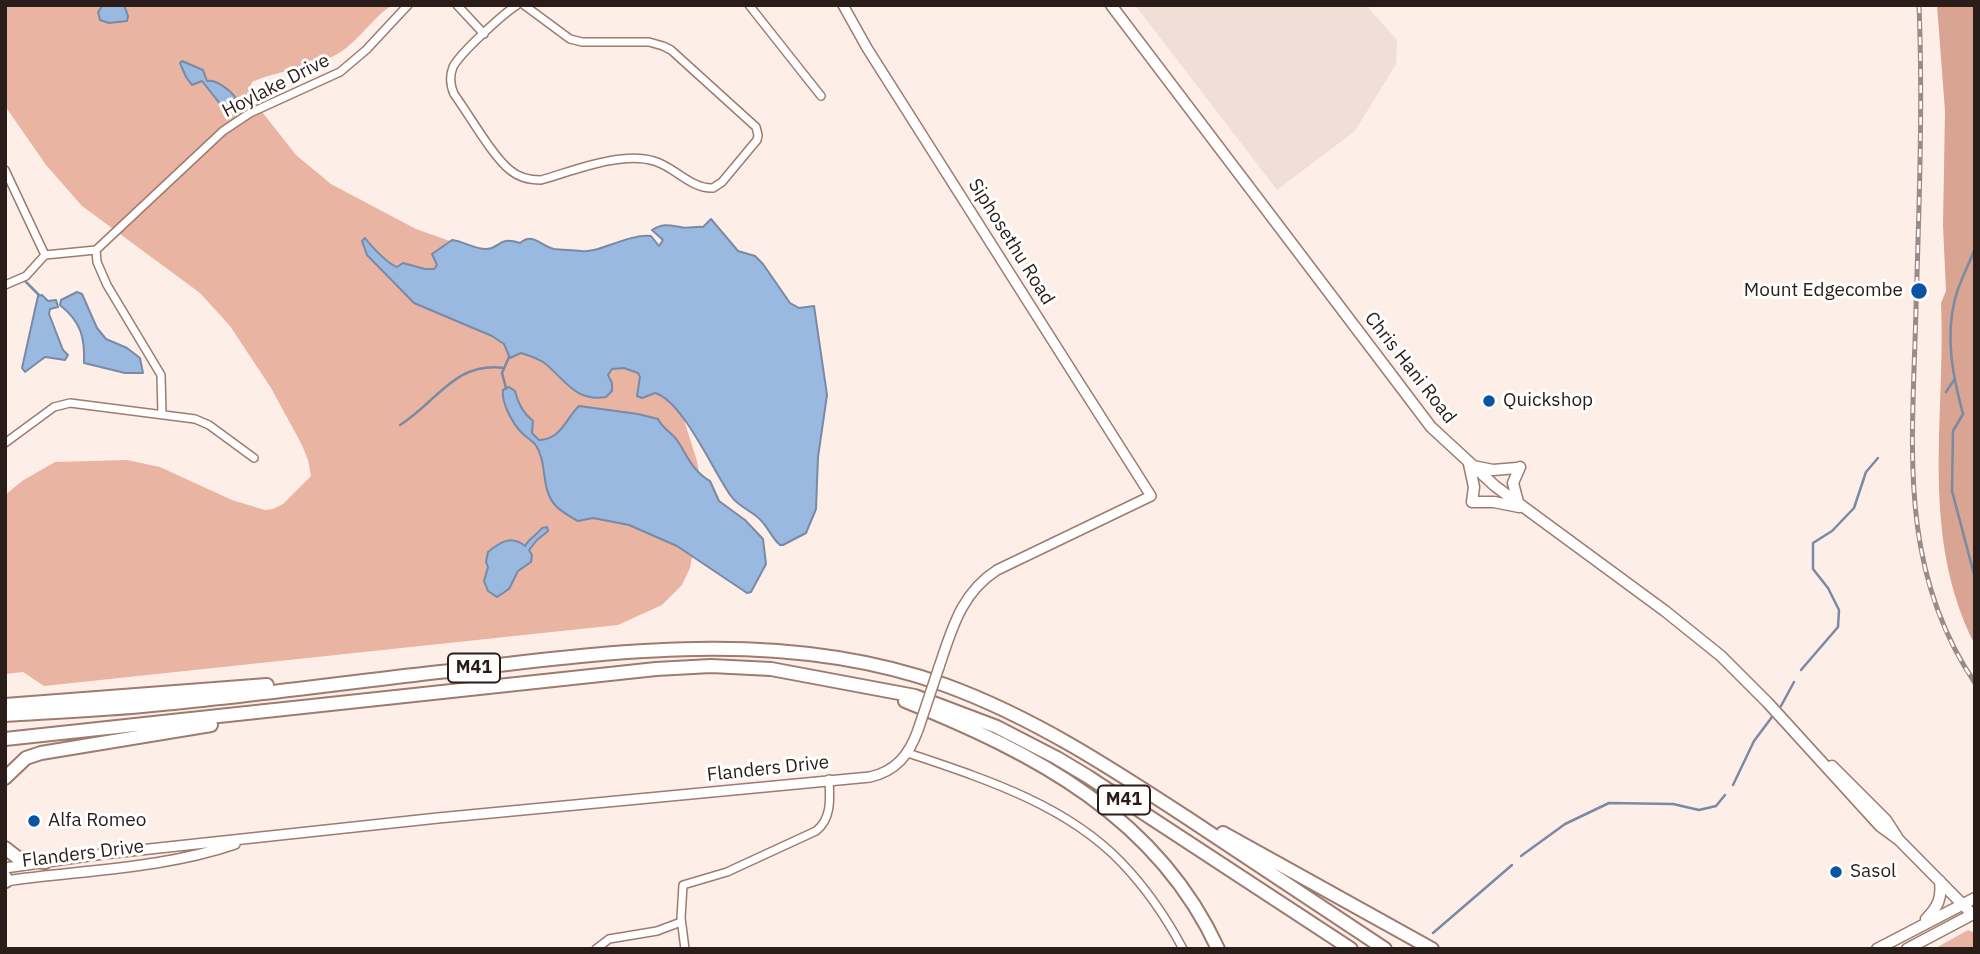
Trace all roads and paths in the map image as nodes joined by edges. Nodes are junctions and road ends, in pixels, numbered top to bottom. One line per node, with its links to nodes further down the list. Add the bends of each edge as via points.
1 (408, 5): 11 (street, Hoylake Drive, via 340,72 250,113 223,131)
2 (457, 5): 8 (street)
3 (517, 5): 8 (street)
4 (749, 5): 9 (street)
5 (844, 5): 18 (street, Siphosethu Road)
6 (1111, 5): 17 (main road, Chris Hani Road, via 1418,411)
7 (529, 7): 8 (street, via 570,39 649,42 671,50 756,127 757,140 713,188 640,158 619,159 541,180 525,178 503,164 450,83 455,64)
8 (484, 34)
9 (821, 96)
10 (5, 170): 12 (street)
11 (96, 250): 12 (street); 14 (street, via 107,285 161,374)
12 (46, 255): 13 (street, via 22,278)
13 (5, 285)
14 (162, 414): 15 (street, via 62,404); 16 (street, via 201,421)
15 (5, 443)
16 (254, 458)
17 (1469, 464): 19 (main road, Chris Hani Road); 19 (main road, via 1472,502); 19 (main road, via 1493,470 1519,467 1513,488)
18 (1151, 496): 26 (street, Flanders Drive, bridge, via 984,578 958,613)
19 (1523, 508): 34 (main road, Chris Hani Road, via 1704,641 1880,826)
20 (390, 678): 23 (highway); 24 (highway, M41, via 148,706); 29 (highway, M41, via 673,649 810,654 963,692 1030,722)
21 (878, 690): 22 (highway, M41, via 771,669 711,666); 43 (highway, via 1030,758 1112,813 1142,839 1181,885); 44 (highway, M41, via 915,696 962,712 1057,758)
22 (343, 703): 25 (highway, M41); 27 (highway, via 53,750 26,758)
23 (5, 705)
24 (5, 715)
25 (5, 739)
26 (908, 753): 28 (street, Flanders Drive, via 883,774); 42 (street, via 1017,793 1082,830 1120,860 1166,917)
27 (5, 778)
28 (828, 779): 30 (street, Flanders Drive); 38 (street, via 830,799 822,826 727,872 683,885)
29 (1158, 799): 45 (highway, M41); 46 (highway)
30 (247, 839): 32 (street, Flanders Drive); 33 (street, Flanders Drive, via 153,863)
31 (5, 848): 32 (highway, via 18,858)
32 (45, 862): 33 (street, Flanders Drive)
33 (6, 877)
34 (1940, 881): 36 (main road, Chris Hani Road); 39 (main road, via 1938,906)
35 (1975, 898): 36 (main road)
36 (1963, 904): 37 (main road, Chris Hani Road); 39 (main road)
37 (1974, 915): 48 (main road)
38 (681, 922): 40 (street, via 610,939); 41 (street)
39 (1918, 927): 47 (main road)
40 (596, 949)
41 (685, 949)
42 (1184, 949)
43 (1218, 949)
44 (1351, 949)
45 (1385, 949)
46 (1432, 949)
47 (1877, 949)
48 (1908, 949)

